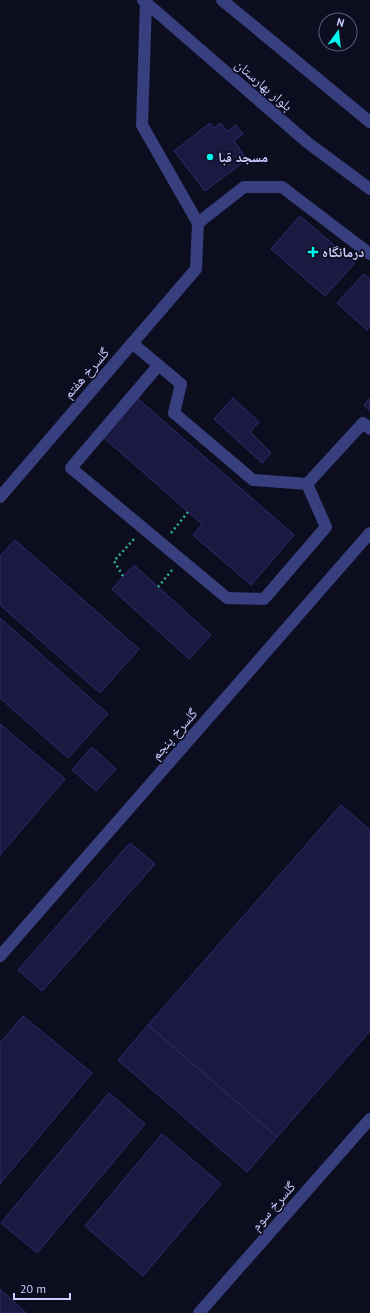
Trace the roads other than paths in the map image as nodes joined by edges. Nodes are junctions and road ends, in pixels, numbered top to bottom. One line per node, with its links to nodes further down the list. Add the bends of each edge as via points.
1 (222, 0): 3 (street)
2 (144, 1): 4 (street, بلوار بهارستان, via 308,143); 5 (street, via 142,125)
3 (370, 122)
4 (370, 189)
5 (198, 223): 6 (street, via 244,188 282,187); 7 (street, گلسرخ هفتم, via 196,269)
6 (370, 254)
7 (132, 344): 8 (street); 11 (street, گلسرخ هفتم)
8 (158, 366): 10 (street, via 181,384 174,413 253,480); 10 (street, via 71,468 226,598 264,599 326,527)
9 (370, 429): 10 (street, via 363,423)
10 (307, 484)
11 (0, 497)
12 (370, 533): 13 (street, گلسرخ پنجم)
13 (0, 956)
14 (370, 1119): 15 (street, گلسرخ سوم)
15 (199, 1313)

